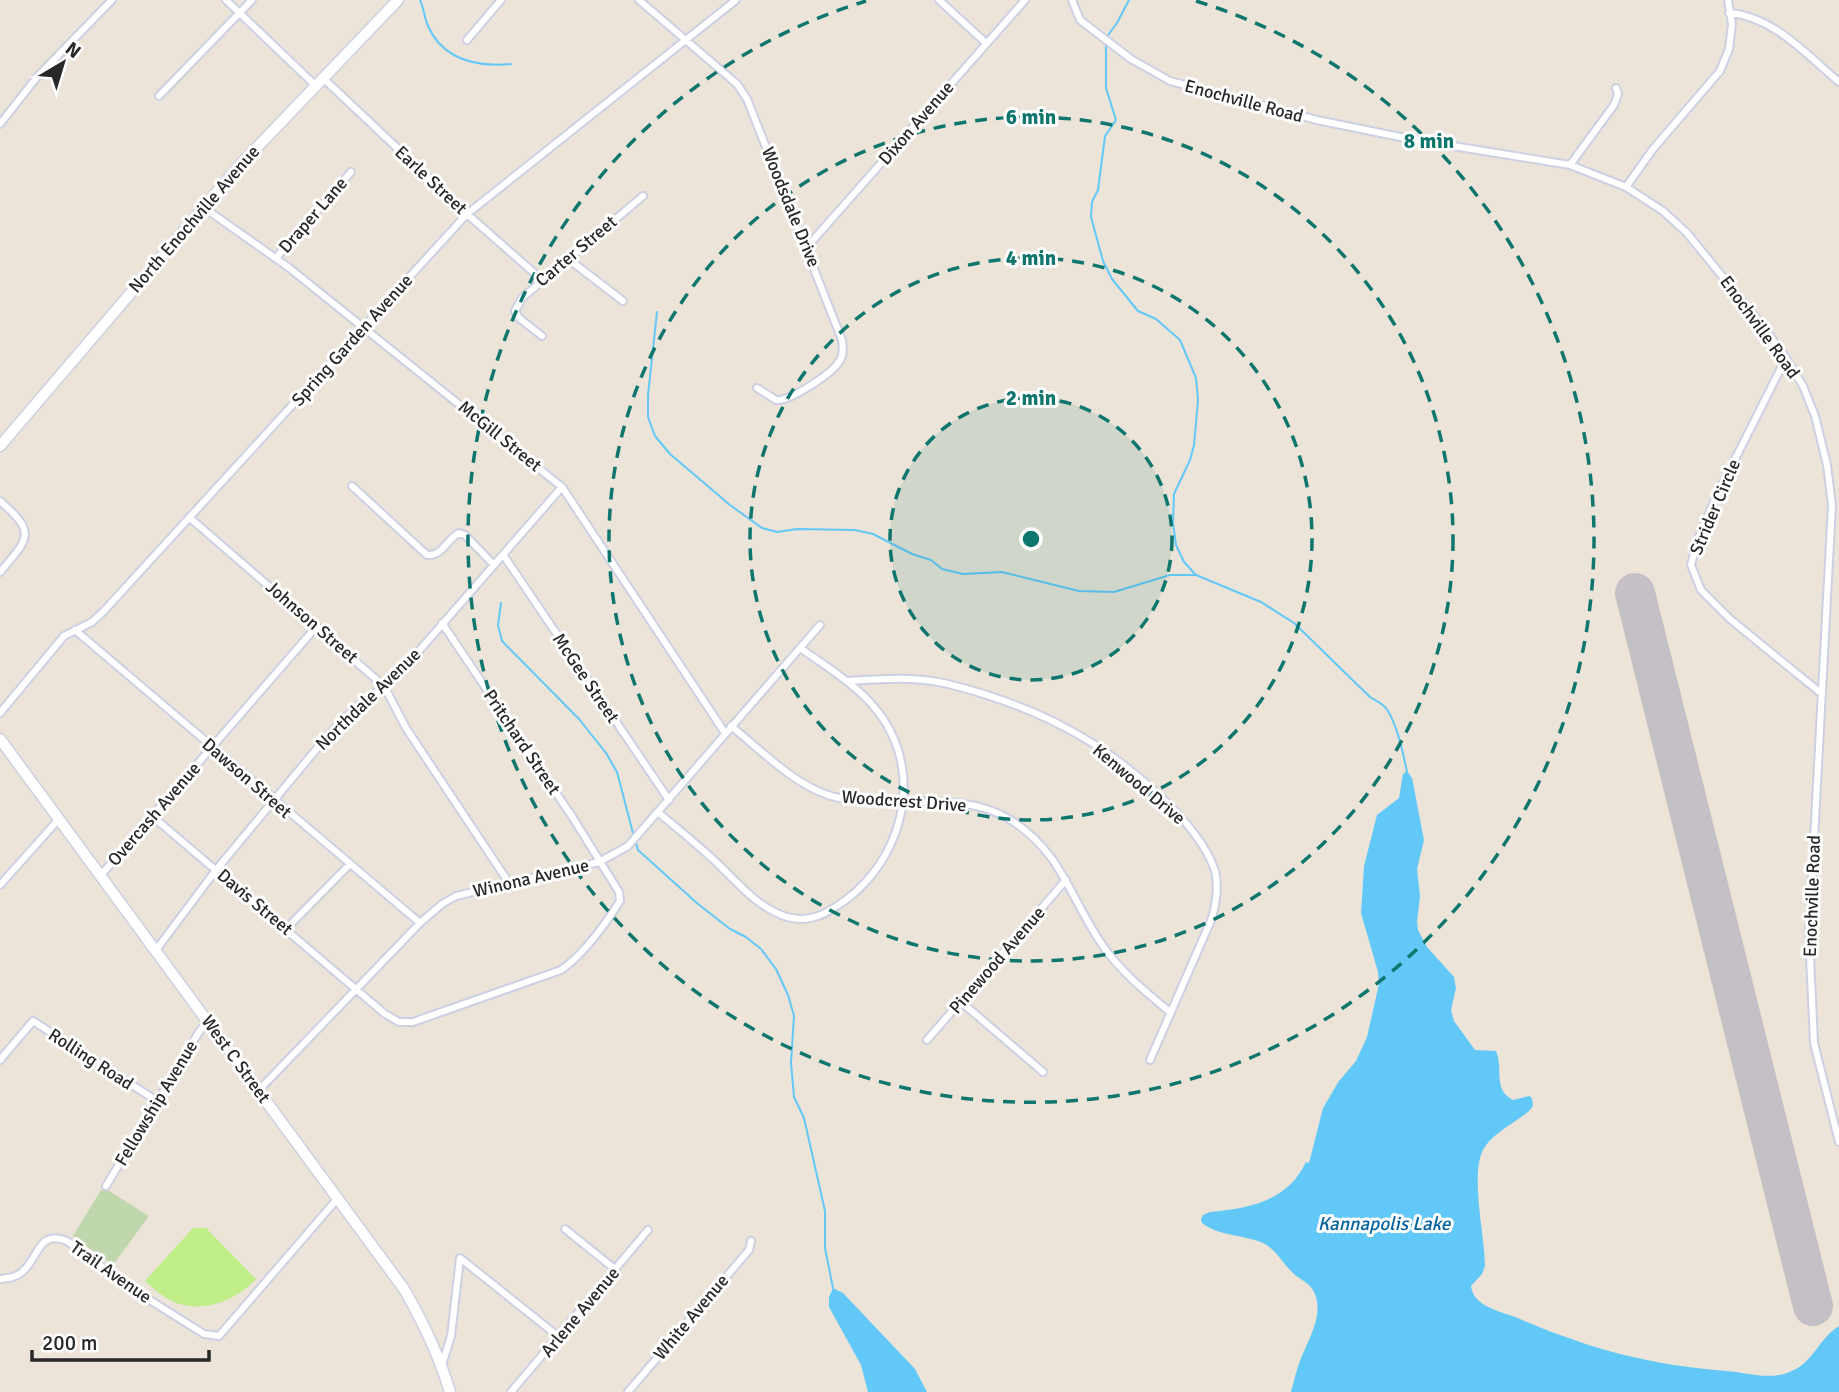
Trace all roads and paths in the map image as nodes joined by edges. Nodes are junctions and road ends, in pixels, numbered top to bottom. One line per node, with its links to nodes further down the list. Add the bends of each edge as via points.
1 (112, 0): 21 (street, via 37,77)
2 (226, 0): 12 (street, Earle Street)
3 (252, 0): 12 (street)
4 (398, 0): 17 (main road, North Enochville Avenue)
5 (501, 0): 14 (street)
6 (639, 0): 15 (street, Woodsdale Drive)
7 (736, 0): 15 (street, Spring Garden Avenue)
8 (939, 0): 16 (street)
9 (1025, 0): 16 (street, Dixon Avenue)
10 (1072, 0): 22 (street, Enochville Road, via 1080,20 1130,59 1170,80 1317,120)
11 (1728, 0): 13 (street)
12 (240, 13): 17 (street, Earle Street); 20 (street)
13 (1729, 13): 18 (street, via 1749,15 1779,32); 24 (street, via 1729,49 1720,71)
14 (467, 40)
15 (687, 40): 27 (street, Spring Garden Avenue); 28 (street, Woodsdale Drive, via 737,84 747,99)
16 (986, 43): 28 (street, Dixon Avenue)
17 (319, 82): 26 (main road, North Enochville Avenue); 27 (street, Earle Street)
18 (1839, 82)
19 (1616, 88): 22 (street, via 1614,105)
20 (159, 96)
21 (0, 124)
22 (1570, 165): 24 (street, Enochville Road)
23 (351, 172): 29 (street, Draper Lane)
24 (1626, 187): 35 (street, Enochville Road, via 1687,233)
25 (643, 195): 30 (street, Carter Street)
26 (203, 206): 29 (street, McGill Street); 37 (main road, North Enochville Avenue)
27 (467, 214): 31 (street, Earle Street); 33 (street, Spring Garden Avenue)
28 (807, 247): 36 (street, Woodsdale Drive, via 842,340 842,357 831,370 789,398 776,400)
29 (276, 258): 33 (street, McGill Street)
30 (567, 258): 31 (street, Carter Street); 32 (street)
31 (541, 279): 34 (street, Carter Street, via 515,310)
32 (623, 301)
33 (364, 327): 39 (street, McGill Street); 41 (street, Spring Garden Avenue)
34 (542, 337)
35 (1786, 358): 52 (street, Enochville Road, via 1815,416 1832,505); 52 (street, Strider Circle, via 1717,495 1691,565 1701,590 1730,619)
36 (757, 388)
37 (0, 446)
38 (352, 486): 43 (street, via 427,555 440,552 459,533)
39 (562, 487): 42 (street, Northdale Avenue); 55 (street, McGill Street)
40 (0, 501): 44 (street, via 22,522 25,538)
41 (190, 518): 47 (street, Johnson Street); 48 (street, Spring Garden Avenue, via 103,612)
42 (503, 556): 43 (street, Northdale Avenue); 58 (street, McGee Street)
43 (494, 565): 45 (street, Northdale Avenue)
44 (0, 572)
45 (442, 623): 51 (street, Northdale Avenue); 64 (street, Pritchard Street)
46 (820, 625): 49 (street, Winona Avenue)
47 (317, 626): 51 (street, Johnson Street); 57 (street, Overcash Avenue)
48 (75, 630): 53 (street, Spring Garden Avenue, via 64,636); 57 (street, Dawson Street)
49 (800, 648): 50 (street); 54 (street, Winona Avenue)
50 (847, 681): 60 (street, via 872,703 893,736 900,754); 76 (street, Kenwood Drive, via 920,679 1017,706 1079,735 1175,809 1208,855 1216,873 1217,901)
51 (384, 686): 59 (street, Northdale Avenue, via 342,720); 69 (street, Johnson Street, via 406,728)
52 (1822, 694): 84 (street, Enochville Road, via 1810,994 1814,1042)
53 (0, 713)
54 (732, 726): 55 (street, Winona Avenue); 60 (street, Woodcrest Drive, via 807,785 829,795)
55 (725, 733): 58 (street, Winona Avenue)
56 (0, 739): 63 (main road, West C Street)
57 (211, 747): 59 (street, Dawson Street); 62 (street, Overcash Avenue)
58 (669, 800): 61 (street, Winona Avenue)
59 (274, 801): 65 (street, Dawson Street); 66 (street, Northdale Avenue)
60 (904, 803): 61 (street, via 887,852 873,875 845,901 807,920 770,909); 68 (street, Woodcrest Drive, via 950,801 1006,818 1030,833)
61 (659, 813): 64 (street, Winona Avenue, via 628,846)
62 (152, 816): 66 (street, Davis Street); 67 (street, Overcash Avenue)
63 (60, 819): 67 (main road, West C Street); 70 (street)
64 (599, 862): 69 (street, Winona Avenue); 74 (street, Pritchard Street, via 620,901 561,970 413,1022 400,1022 385,1014)
65 (350, 864): 71 (street, Dawson Street); 72 (street)
66 (216, 870): 72 (street, Davis Street); 73 (street, Northdale Avenue)
67 (101, 875): 73 (main road, West C Street)
68 (1066, 880): 75 (street, Pinewood Avenue); 76 (street, Woodcrest Drive, via 1119,967)
69 (509, 883): 71 (street, Winona Avenue, via 456,895)
70 (0, 885)
71 (420, 923): 74 (street, Winona Avenue)
72 (286, 929): 74 (street, Davis Street)
73 (156, 950): 77 (main road, West C Street)
74 (357, 989): 82 (street, Winona Avenue)
75 (960, 1001): 78 (street, Pinewood Avenue); 81 (street)
76 (1171, 1013): 80 (street, Kenwood Drive)
77 (208, 1021): 82 (main road, West C Street); 83 (street, Fellowship Avenue)
78 (928, 1040)
79 (0, 1060): 83 (street, Rolling Road, via 33,1020)
80 (1150, 1060)
81 (1043, 1072)
82 (259, 1090): 86 (main road, West C Street)
83 (157, 1101): 85 (street, Fellowship Avenue)
84 (1839, 1142)
85 (106, 1186)
86 (338, 1198): 91 (street, Trail Avenue, via 219,1336 204,1334 58,1237 42,1244 22,1272); 93 (main road, West C Street, via 404,1289)
87 (565, 1229): 90 (street)
88 (648, 1230): 90 (street, Arlene Avenue)
89 (751, 1241): 96 (street, White Avenue, via 749,1250)
90 (615, 1270): 92 (street, Arlene Avenue)
91 (0, 1279)
92 (559, 1337): 93 (street, via 460,1258 451,1336); 95 (street, Arlene Avenue)
93 (442, 1365): 94 (main road, West C Street)
94 (450, 1392)
95 (511, 1392)
96 (628, 1392)

